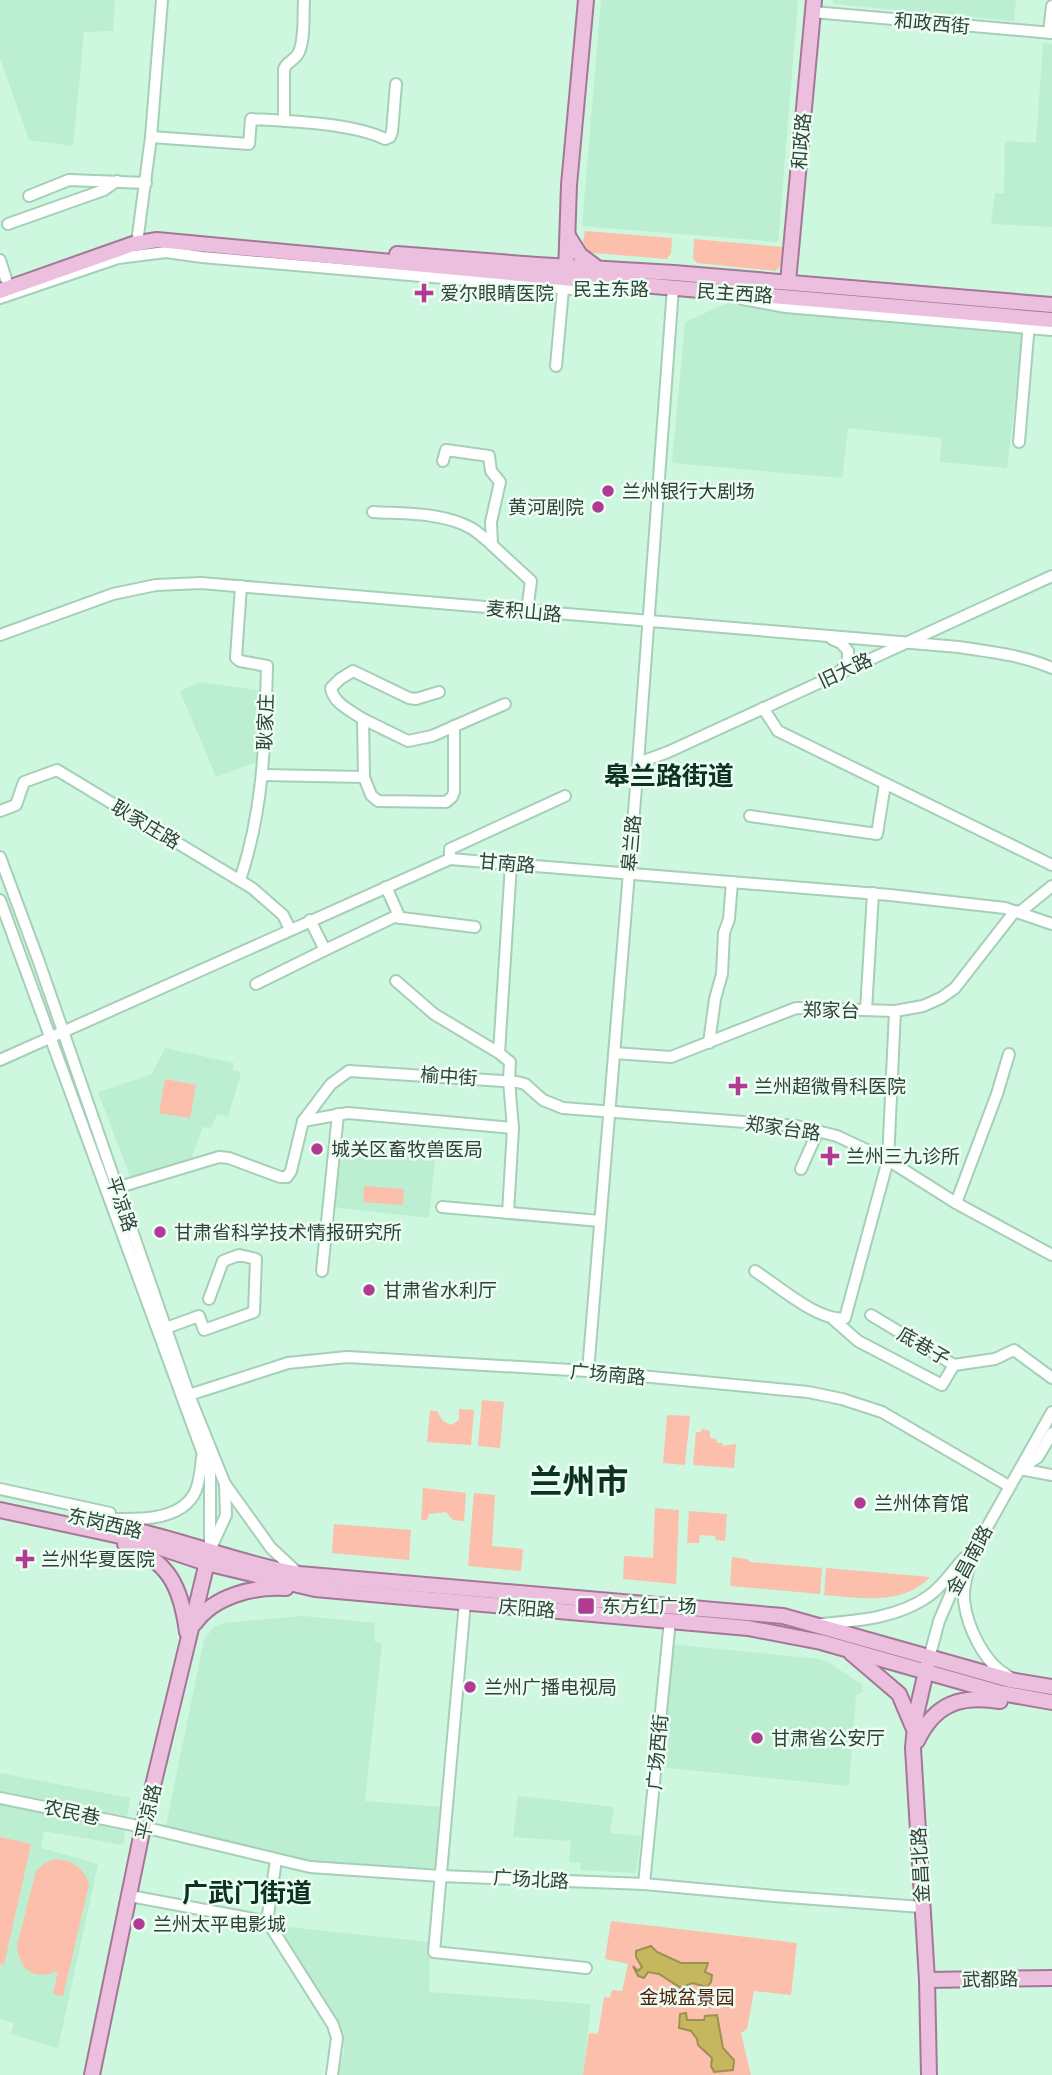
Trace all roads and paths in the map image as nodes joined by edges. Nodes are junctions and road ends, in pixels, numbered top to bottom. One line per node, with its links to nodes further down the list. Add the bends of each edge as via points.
1 (162, 0): 9 (street)
2 (304, 0): 8 (street, via 301,47 284,69)
3 (586, 0): 15 (main road)
4 (813, 6): 6 (street, 和政西街); 21 (main road, 和政路)
5 (1052, 6): 6 (street)
6 (1051, 33)
7 (396, 84): 8 (street, via 392,132 385,139)
8 (284, 121): 9 (street, via 251,119 249,144)
9 (151, 137): 11 (street)
10 (117, 181): 11 (street); 12 (street, via 69,180); 13 (street, via 104,190)
11 (146, 183): 14 (street)
12 (29, 196)
13 (8, 224)
14 (138, 235): 19 (main road, 民主东路, via 537,265); 22 (main road, 民主东路)
15 (568, 236): 18 (main road, via 580,256); 19 (main road)
16 (203, 251): 19 (main road, 民主东路); 22 (main road, 民主东路, via 157,240); 23 (street, 民主东路, via 118,258)
17 (0, 260): 22 (street)
18 (596, 268): 19 (main road, 民主东路); 20 (main road, 民主东路)
19 (565, 278): 20 (main road, 民主东路); 28 (street)
20 (673, 281): 21 (main road, 民主西路); 25 (main road, 民主西路); 37 (street, 皋兰路)
21 (788, 282): 25 (main road, 民主西路)
22 (2, 284)
23 (0, 298)
24 (1052, 305): 25 (main road, 民主西路)
25 (1030, 316): 26 (main road, 民主西路); 27 (street, 民主西路); 29 (street)
26 (1052, 320)
27 (1052, 330)
28 (556, 366)
29 (1019, 442)
30 (443, 461): 32 (street, via 446,450 489,456 491,471 500,482 491,522)
31 (373, 512): 32 (street, via 430,515 457,522)
32 (492, 545): 35 (street, via 530,581)
33 (1052, 576): 36 (street, 旧大路)
34 (242, 586): 35 (street, 麦积山路); 38 (street, 麦积山路, via 145,587); 50 (street, 耿家庄, via 236,658 267,666)
35 (527, 611): 37 (street, 麦积山路)
36 (959, 618): 40 (street, 旧大路); 41 (street, via 946,627 945,637 953,645)
37 (648, 621): 39 (street, 麦积山路); 49 (street, 皋兰路)
38 (0, 635)
39 (813, 635): 40 (street, 麦积山路); 43 (street, via 836,640 848,651 848,663)
40 (905, 642): 41 (street, 麦积山路); 43 (street, 旧大路)
41 (975, 650): 42 (street, 麦积山路, via 1013,655)
42 (1052, 668)
43 (828, 678): 46 (street, 旧大路)
44 (439, 692): 47 (street, via 409,698 353,671 331,688 331,694)
45 (505, 704): 48 (street)
46 (763, 708): 49 (street, 旧大路); 52 (street, via 778,731)
47 (363, 719): 48 (street, via 408,741); 51 (street)
48 (454, 726): 51 (street, via 454,792 446,802 378,801)
49 (638, 763): 60 (street, 皋兰路)
50 (263, 775): 51 (street); 61 (street, 耿家庄, via 252,845)
51 (364, 777)
52 (885, 784): 55 (street, via 877,834); 59 (street)
53 (565, 796): 57 (street, via 450,849)
54 (0, 811): 61 (street, 耿家庄路, via 16,805 24,782 57,770)
55 (750, 816)
56 (0, 857): 78 (street, 平凉路, via 39,962)
57 (450, 859): 58 (street, 甘南路); 63 (street, 甘南路)
58 (511, 864): 60 (street, 甘南路); 80 (street)
59 (1052, 865)
60 (629, 874): 62 (street, 甘南路); 81 (street, 皋兰路)
61 (240, 880): 72 (street, 耿家庄路, via 283,915)
62 (732, 882): 65 (street, 甘南路); 79 (street)
63 (386, 887): 68 (street); 69 (street, 甘南路)
64 (1052, 887): 67 (street, 郑家台)
65 (873, 893): 67 (street, 甘南路); 76 (street)
66 (0, 900): 78 (street, 平凉路)
67 (1017, 912): 70 (street, 甘南路); 77 (street, 郑家台, via 955,988 932,1002)
68 (400, 918): 71 (street); 73 (street)
69 (310, 920): 72 (street, 甘南路); 73 (street)
70 (1052, 923)
71 (475, 928)
72 (290, 929): 78 (street, 甘南路)
73 (325, 950): 75 (street)
74 (396, 981): 80 (street, via 434,1014)
75 (256, 984)
76 (866, 1010): 77 (street, 郑家台); 79 (street, 郑家台, via 796,1008)
77 (895, 1011): 90 (street)
78 (57, 1035): 83 (street, 甘南路); 92 (street, 平凉路)
79 (709, 1042): 81 (street, 郑家台, via 671,1057)
80 (499, 1053): 84 (street, via 510,1062)
81 (614, 1053): 85 (street, 皋兰路)
82 (1009, 1054): 93 (street)
83 (0, 1060)
84 (509, 1081): 85 (street, 榆中街, via 525,1084 543,1100 563,1108); 87 (street, 榆中街, via 349,1071 331,1084); 88 (street)
85 (609, 1113): 89 (street, 郑家台路); 96 (street, 皋兰路)
86 (338, 1114): 87 (street); 88 (street); 98 (street)
87 (303, 1121): 92 (street, 榆中街, via 287,1177 219,1157)
88 (513, 1129): 95 (street)
89 (818, 1131): 90 (street, 郑家台路); 91 (street)
90 (888, 1160): 93 (street, 郑家台路); 102 (street, via 845,1318)
91 (801, 1169)
92 (113, 1192): 103 (street, 平凉路); 110 (street, 平凉路)
93 (956, 1203): 97 (street, 郑家台路)
94 (442, 1207): 95 (street)
95 (508, 1213): 96 (street)
96 (600, 1221): 105 (street, 皋兰路)
97 (1052, 1255)
98 (322, 1271)
99 (755, 1271): 102 (street)
100 (209, 1298): 103 (street, via 223,1261 239,1255 256,1259 254,1311 204,1330 199,1316)
101 (871, 1315): 104 (street, 底巷子)
102 (831, 1317): 104 (street, via 858,1341 942,1385)
103 (166, 1328): 107 (street, 平凉路)
104 (954, 1365): 106 (street, 底巷子, via 995,1359 1014,1350)
105 (588, 1371): 107 (street, 广场南路, via 347,1357 264,1369); 114 (street, 广场南路, via 842,1399 882,1412)
106 (1052, 1378)
107 (189, 1395): 113 (street, 平凉路)
108 (1052, 1412): 111 (street, 金昌南路)
109 (1052, 1433): 111 (street, 金昌南路, via 1038,1457)
110 (203, 1454): 118 (street, via 197,1489 185,1504 167,1515); 121 (street, 平凉路, via 210,1473)
111 (1020, 1469): 112 (street); 114 (street, 金昌南路)
112 (1052, 1475)
113 (225, 1483): 121 (street, 平凉路, via 226,1515); 122 (street, via 271,1548)
114 (1009, 1486): 120 (street, 金昌南路)
115 (0, 1489): 118 (street, 东岗西路)
116 (0, 1501): 119 (main road, 东岗西路)
117 (0, 1510): 119 (main road, 东岗西路)
118 (130, 1518): 119 (street)
119 (78, 1522): 121 (main road, 东岗西路); 127 (main road, via 131,1546 165,1568 179,1593)
120 (977, 1543): 126 (street, via 931,1594 901,1611); 129 (street, 金昌南路, via 946,1604); 130 (street, via 964,1598 972,1627 996,1670)
121 (208, 1557): 122 (main road, 庆阳路); 123 (main road, 庆阳路); 127 (main road, 平凉路)
122 (299, 1574): 126 (main road, 庆阳路, via 704,1608 783,1616)
123 (315, 1589): 124 (main road, 庆阳路); 127 (main road, via 278,1587 216,1602 194,1624)
124 (465, 1602): 125 (main road, 庆阳路); 138 (street)
125 (670, 1620): 128 (main road, 庆阳路, via 748,1628); 139 (street, 广场西街)
126 (812, 1624): 129 (main road, 庆阳路)
127 (188, 1641): 136 (main road, 平凉路)
128 (846, 1649): 129 (main road, 庆阳路); 133 (main road, via 899,1693)
129 (928, 1665): 130 (main road, 庆阳路); 132 (main road, 庆阳路); 133 (main road, 金昌北路)
130 (1034, 1685): 131 (main road, 庆阳路)
131 (1052, 1687)
132 (1052, 1707): 134 (main road, via 984,1699 947,1705 925,1724)
133 (914, 1728): 134 (main road, 金昌北路)
134 (913, 1748): 141 (main road, 金昌北路)
135 (0, 1798): 136 (street, 农民巷)
136 (143, 1827): 137 (street, 广场北路); 140 (main road, 平凉路)
137 (276, 1860): 138 (street, 广场北路, via 310,1867); 142 (street)
138 (441, 1876): 139 (street, 广场北路); 143 (street, via 433,1952)
139 (644, 1884): 141 (street, 广场北路)
140 (130, 1896): 142 (street); 147 (main road, 平凉路)
141 (922, 1907): 145 (main road, 金昌北路)
142 (270, 1922): 148 (street, via 333,2025 337,2038)
143 (586, 1968)
144 (1052, 1978): 145 (main road, 武都路)
145 (928, 1983): 146 (main road, 武都路); 149 (main road, 金昌北路)
146 (1052, 1984)
147 (92, 2075)
148 (332, 2075)
149 (929, 2075)

